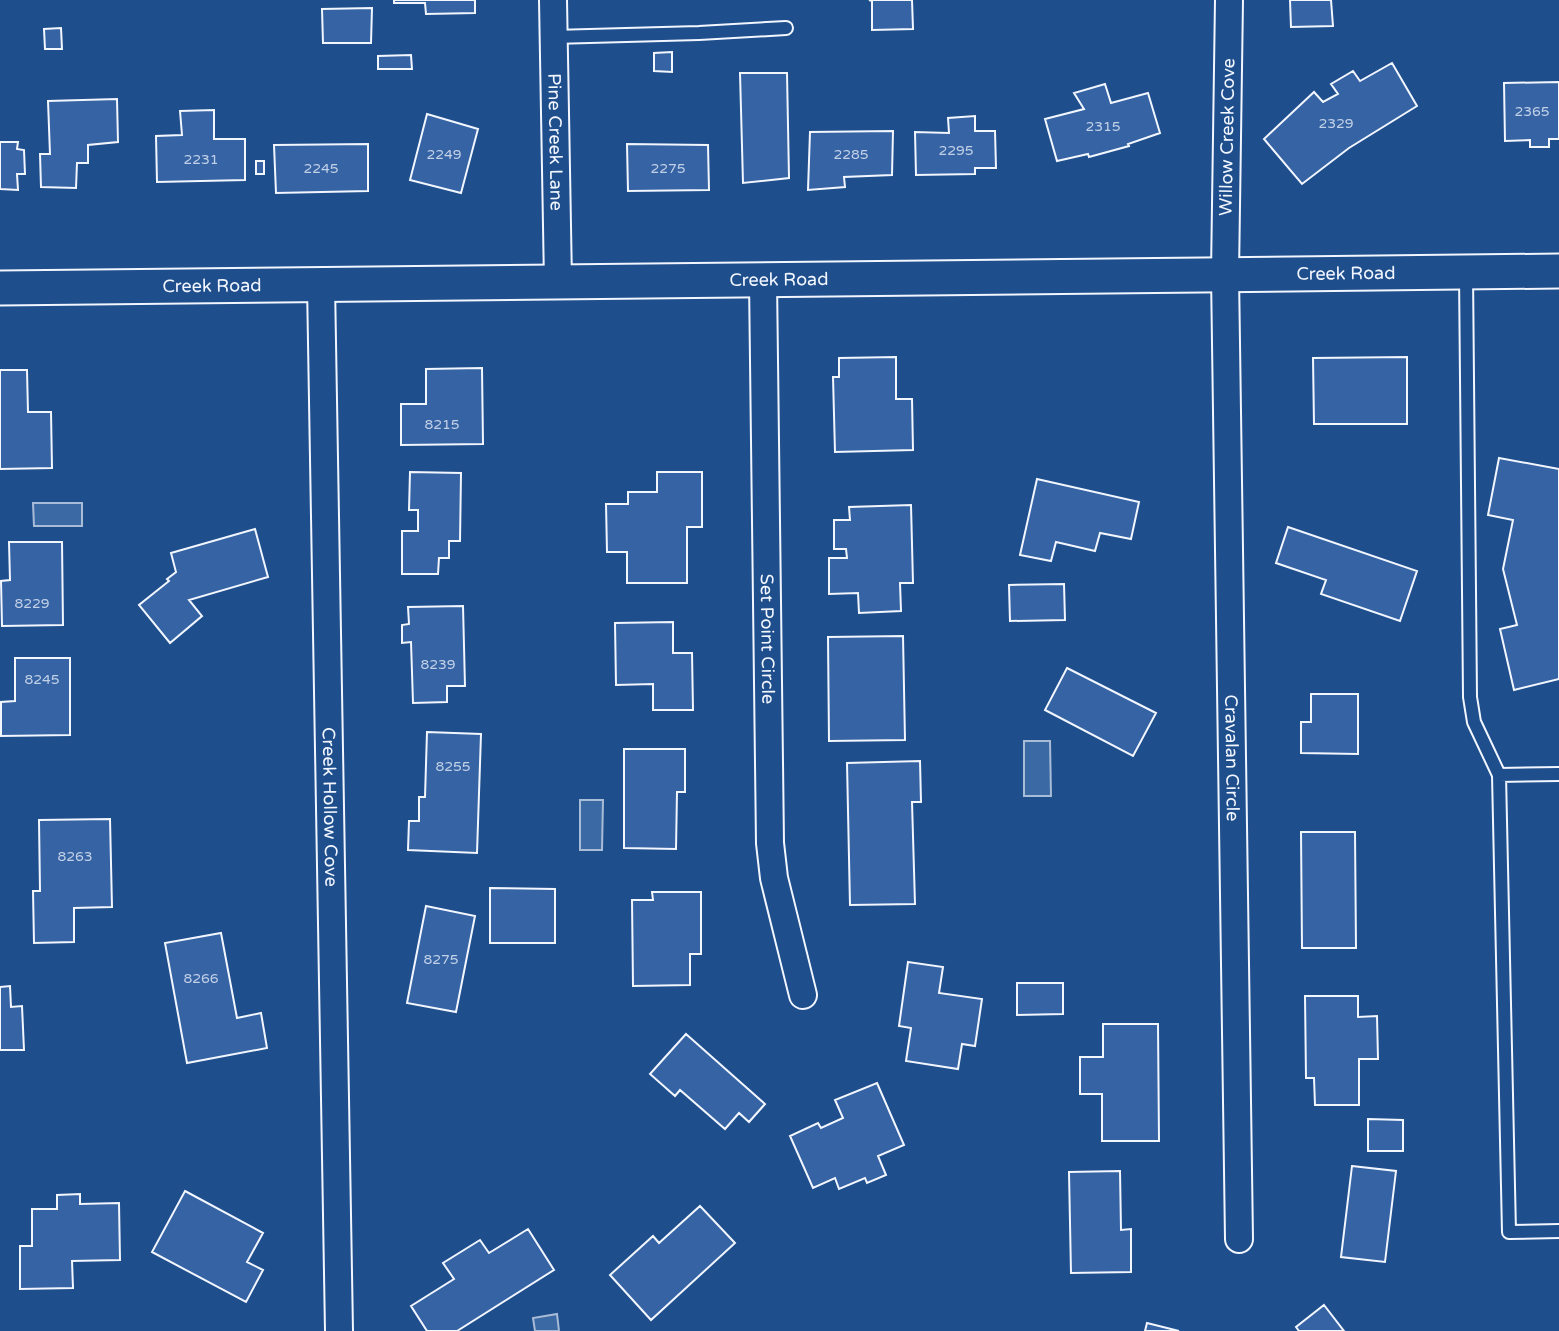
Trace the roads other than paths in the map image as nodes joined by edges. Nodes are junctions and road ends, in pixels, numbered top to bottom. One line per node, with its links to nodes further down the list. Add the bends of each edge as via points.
1 (553, 0): 4 (street, Pine Creek Lane)
2 (1229, 0): 7 (street, Willow Creek Cove)
3 (786, 27): 4 (lane)
4 (554, 37): 9 (street, Pine Creek Lane)
5 (1559, 271): 6 (street, Creek Road)
6 (1466, 272): 7 (street, Creek Road); 13 (lane, via 1470,697 1474,722)
7 (1225, 274): 8 (street, Creek Road); 16 (street, Cravalan Circle)
8 (763, 280): 9 (street, Creek Road); 14 (street, Set Point Circle, via 770,843 774,878)
9 (558, 282): 10 (street, Creek Road)
10 (321, 284): 11 (street, Creek Road); 17 (street, Creek Hollow Cove)
11 (0, 288)
12 (1559, 774): 13 (lane)
13 (1499, 775): 15 (lane, via 1509,1232)
14 (803, 995)
15 (1559, 1231)
16 (1239, 1239)
17 (339, 1331)

